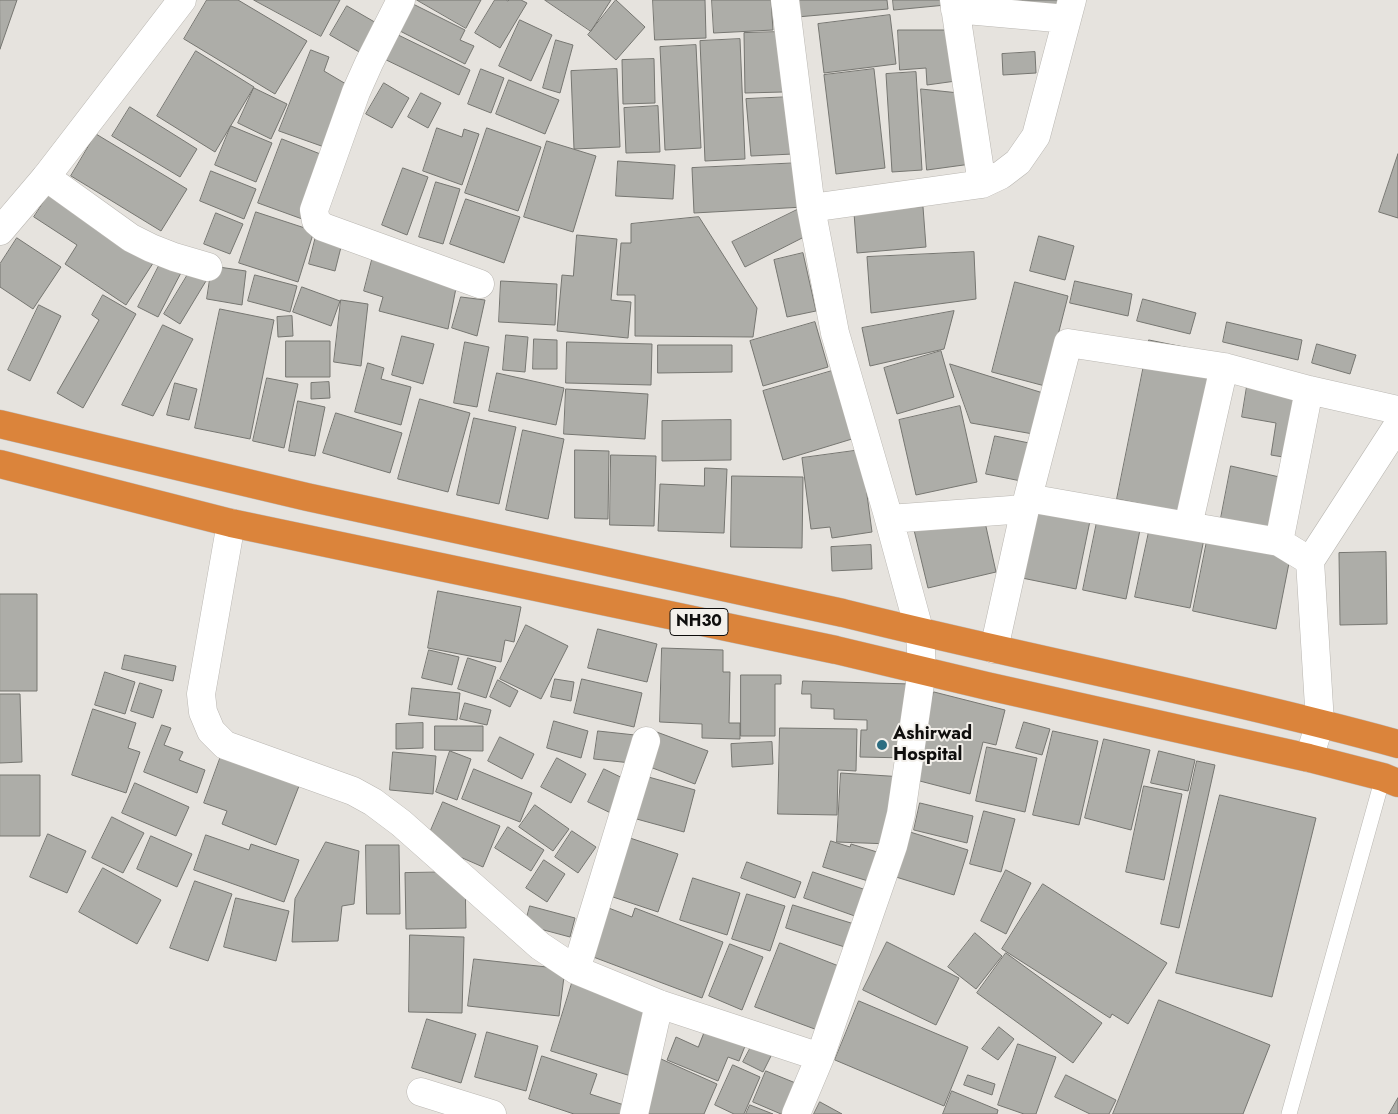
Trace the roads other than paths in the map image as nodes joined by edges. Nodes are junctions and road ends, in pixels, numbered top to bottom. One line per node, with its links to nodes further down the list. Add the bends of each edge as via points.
1 (182, 0): 6 (street)
2 (401, 0): 11 (street, via 356,92 314,210 316,221 323,227)
3 (785, 0): 8 (street)
4 (954, 5): 5 (street); 7 (street)
5 (1070, 10): 7 (street, via 1036,136 1018,162)
6 (46, 177): 9 (street); 10 (street, via 131,238 174,257)
7 (982, 184): 8 (street)
8 (811, 208): 20 (street, via 835,333)
9 (0, 231)
10 (208, 267)
11 (480, 284)
12 (1224, 367): 13 (street); 19 (street, via 1068,343); 22 (street)
13 (1309, 390): 14 (street); 24 (street)
14 (1398, 410)
15 (0, 424): 18 (highway, NH30)
16 (1398, 425): 25 (street)
17 (0, 464): 21 (highway, NH30)
18 (306, 497): 23 (highway); 26 (highway, NH30)
19 (1026, 504): 20 (street); 22 (street); 28 (street)
20 (889, 519): 27 (street)
21 (231, 523): 23 (highway, NH30); 36 (street, via 201,694 203,712 211,731 225,745 353,791 374,802 540,946)
22 (1188, 526): 24 (street)
23 (302, 538): 29 (highway, NH30)
24 (1279, 542): 25 (street)
25 (1310, 561): 31 (street)
26 (843, 613): 27 (highway, NH30); 29 (highway)
27 (920, 633): 28 (highway, NH30); 30 (street)
28 (994, 649): 31 (highway, NH30)
29 (836, 650): 30 (highway, NH30)
30 (922, 670): 34 (highway, NH30); 38 (street, via 894,846)
31 (1320, 723): 33 (highway, NH30); 34 (street)
32 (646, 741): 36 (street)
33 (1398, 744)
34 (1309, 758): 35 (highway, NH30)
35 (1390, 780): 43 (lane)
36 (576, 970): 37 (street)
37 (659, 1004): 38 (street); 41 (street)
38 (820, 1057): 42 (street)
39 (421, 1092): 40 (street)
40 (492, 1114)
41 (634, 1114)
42 (796, 1114)
43 (1289, 1114)

